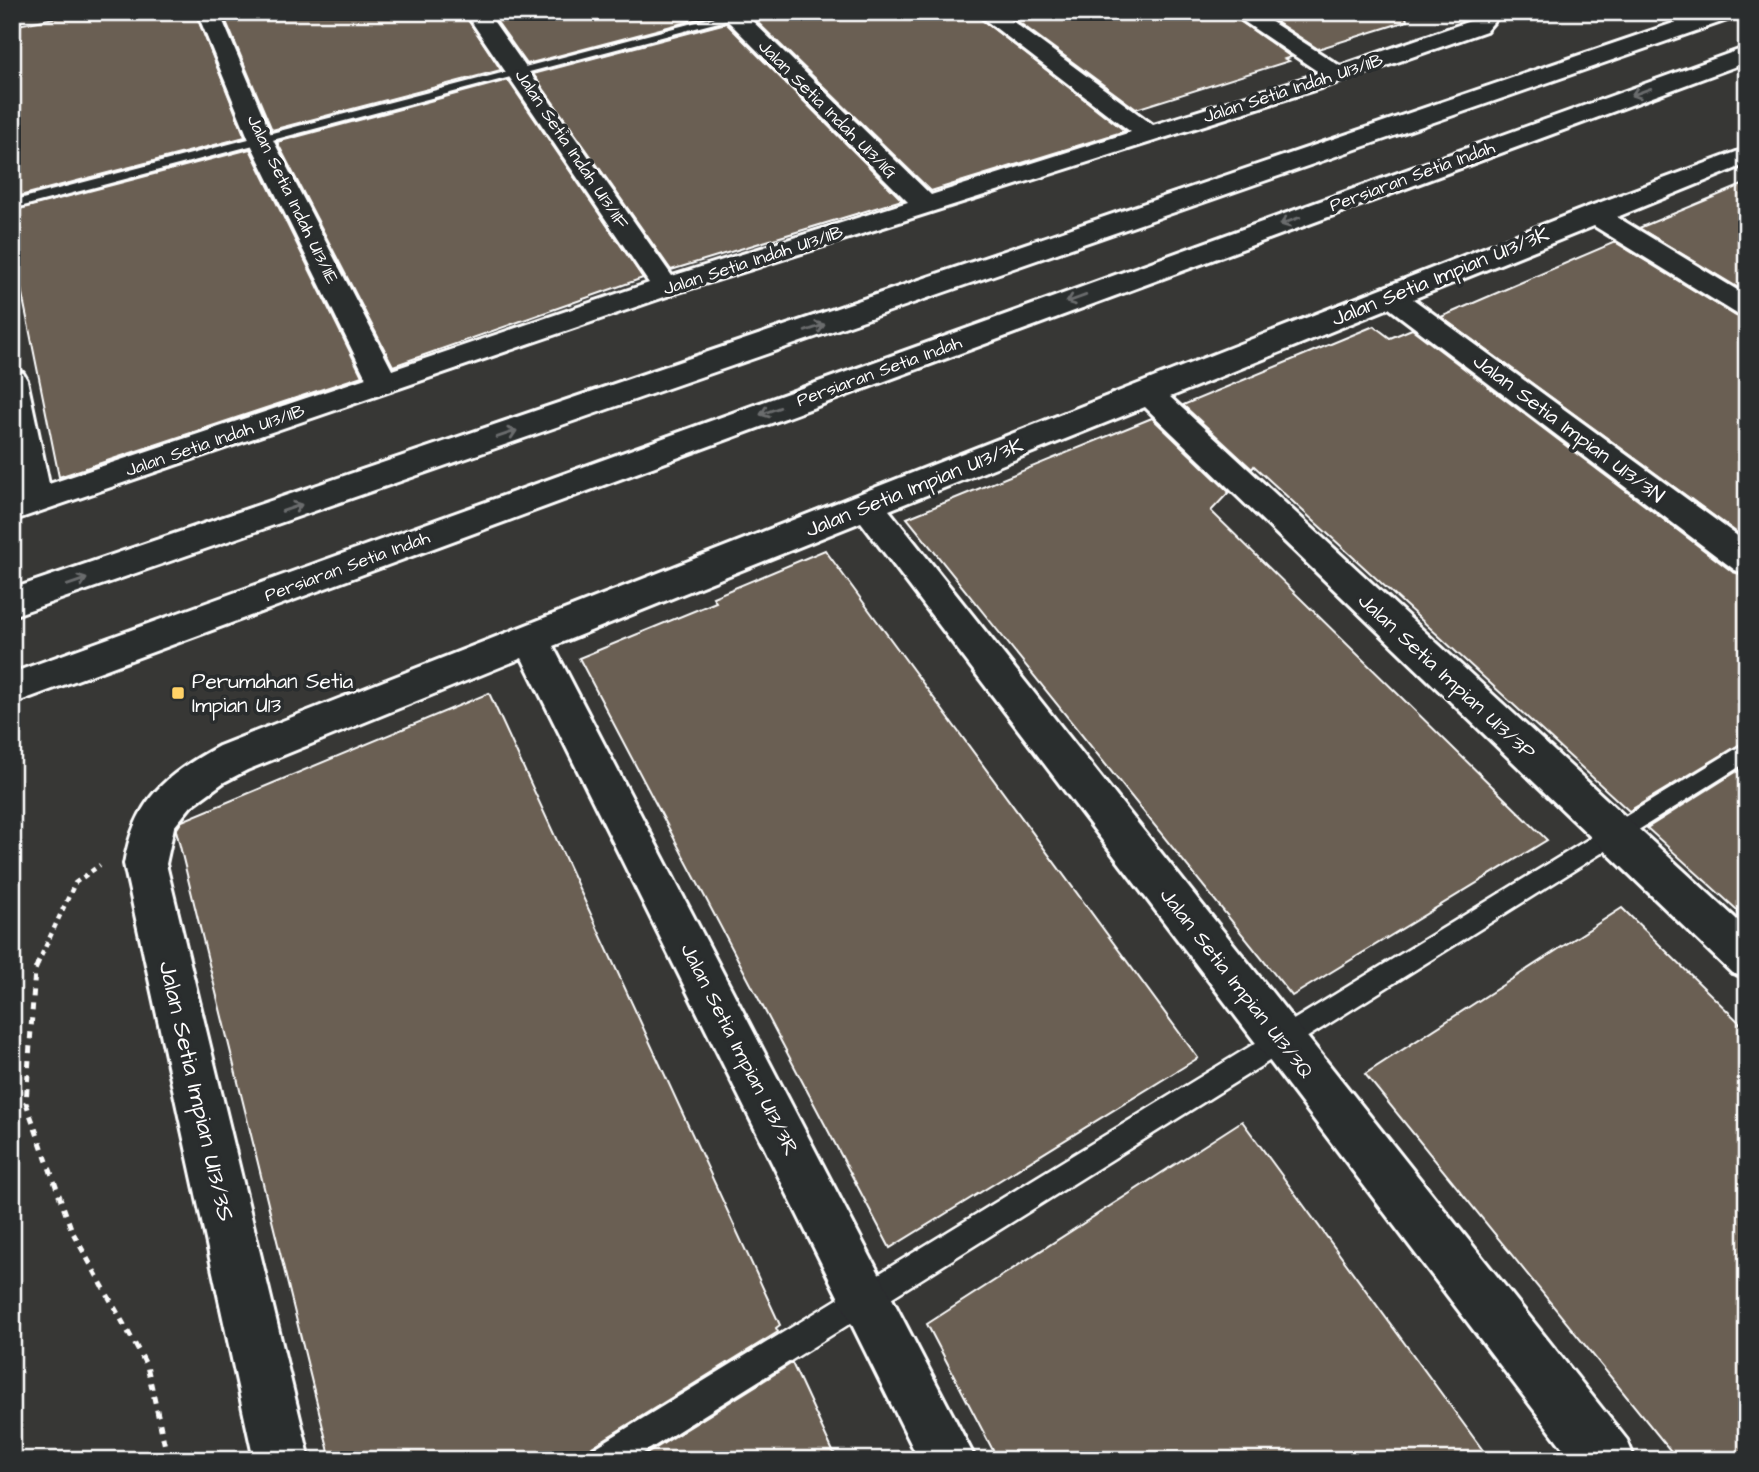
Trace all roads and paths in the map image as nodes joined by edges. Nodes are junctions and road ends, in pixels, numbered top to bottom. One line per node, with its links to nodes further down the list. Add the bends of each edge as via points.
1 (208, 12): 15 (street, Jalan Setia Indah U13/11E)
2 (476, 12): 12 (street, Jalan Setia Indah U13/11F)
3 (986, 12): 14 (street)
4 (1241, 12): 13 (street)
5 (1728, 12): 8 (street)
6 (1492, 13): 13 (street, Jalan Setia Indah U13/11B, via 1478,26)
7 (738, 14): 12 (lane); 18 (street, Jalan Setia Indah U13/11G)
8 (1661, 25): 29 (street, one-way to 8)
9 (1747, 54): 11 (street, Persiaran Setia Indah)
10 (1747, 64): 11 (street)
11 (1705, 68): 31 (street, Persiaran Setia Indah, one-way to 31)
12 (518, 71): 15 (lane); 20 (street, Jalan Setia Indah U13/11F)
13 (1338, 75): 14 (street, Jalan Setia Indah U13/11B)
14 (1150, 135): 18 (street, Jalan Setia Indah U13/11B)
15 (262, 142): 17 (lane); 24 (street, Jalan Setia Indah U13/11E)
16 (1747, 155): 19 (street, Jalan Setia Impian U13/3K)
17 (12, 205)
18 (926, 205): 20 (street, Jalan Setia Indah U13/11B)
19 (1594, 214): 21 (street, Jalan Setia Impian U13/3K); 22 (street)
20 (666, 287): 24 (street, Jalan Setia Indah U13/11B)
21 (1391, 296): 25 (street, Jalan Setia Impian U13/3K); 28 (street, Jalan Setia Impian U13/3N)
22 (1747, 308)
23 (12, 380): 26 (street)
24 (384, 384): 26 (street, Jalan Setia Indah U13/11B)
25 (1148, 393): 27 (street, Jalan Setia Impian U13/3K); 35 (street, Jalan Setia Impian U13/3P)
26 (24, 505)
27 (866, 505): 30 (street, Jalan Setia Impian U13/3K); 37 (street, Jalan Setia Impian U13/3Q)
28 (1747, 561)
29 (12, 603)
30 (531, 639): 33 (street, Jalan Setia Impian U13/3K); 40 (street, Jalan Setia Impian U13/3R)
31 (12, 689)
32 (1747, 751): 35 (lane)
33 (233, 758): 34 (street, Jalan Setia Impian U13/3S, via 177,794)
34 (153, 825): 38 (path, via 75,883 35,970); 42 (street, Jalan Setia Impian U13/3S, via 145,864)
35 (1614, 833): 36 (street, Jalan Setia Impian U13/3P); 37 (lane)
36 (1747, 958)
37 (1281, 1040): 40 (lane); 45 (street, Jalan Setia Impian U13/3Q)
38 (26, 1103): 39 (path); 41 (path, via 72,1231 147,1366)
39 (12, 1110)
40 (866, 1297): 43 (lane); 44 (street, Jalan Setia Impian U13/3R)
41 (168, 1460)
42 (282, 1460)
43 (604, 1460)
44 (948, 1460)
45 (1607, 1460)

